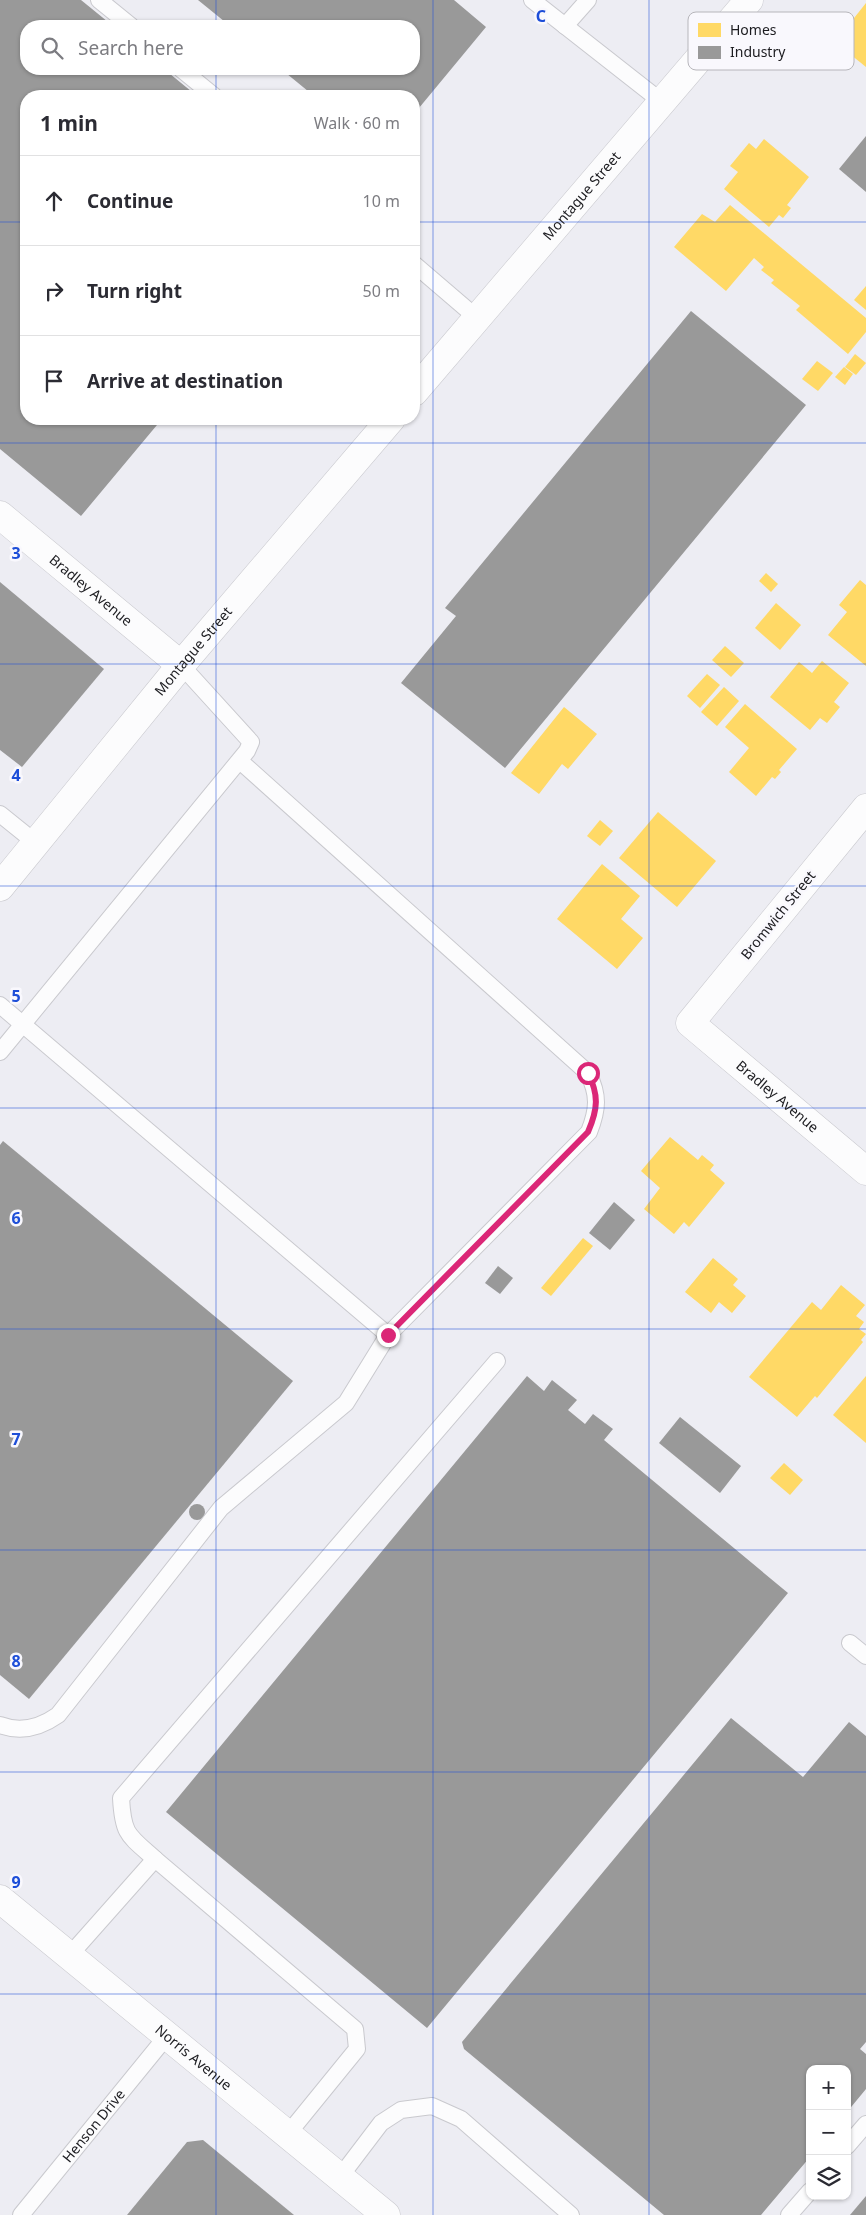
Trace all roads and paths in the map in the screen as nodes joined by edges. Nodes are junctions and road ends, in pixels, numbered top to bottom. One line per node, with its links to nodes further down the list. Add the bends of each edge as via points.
1 (99, 0): 6 (lane)
2 (532, 0): 7 (lane)
3 (588, 0): 7 (lane)
4 (749, 0): 5 (street, Montague Street)
5 (739, 12)
6 (124, 20)
7 (565, 26): 11 (lane)
8 (689, 70): 11 (street, Montague Street)
9 (188, 75): 10 (lane)
10 (207, 90)
11 (662, 102): 13 (street, Montague Street)
12 (420, 269): 13 (lane)
13 (477, 318): 14 (street, Montague Street)
14 (420, 385)
15 (386, 425): 17 (street, Montague Street)
16 (0, 515): 17 (street, Bradley Avenue)
17 (180, 665): 18 (lane, via 251,742); 21 (street, Montague Street)
18 (240, 761): 25 (lane); 28 (lane, via 588,1073 596,1088 594,1120 588,1132)
19 (866, 808): 24 (street, Bromwich Street)
20 (0, 814): 21 (lane)
21 (36, 843): 22 (street, Montague Street)
22 (0, 887)
23 (0, 1005): 25 (lane)
24 (690, 1023): 27 (street, Bradley Avenue)
25 (22, 1024): 26 (lane); 28 (lane)
26 (0, 1052)
27 (866, 1171)
28 (388, 1335): 32 (lane, via 346,1403 221,1508 58,1715 36,1727 24,1729)
29 (497, 1361): 33 (lane, via 121,1798 122,1819 128,1836)
30 (850, 1643): 31 (lane)
31 (866, 1656)
32 (0, 1725)
33 (155, 1859): 35 (lane); 38 (lane, via 355,2029 356,2049)
34 (0, 1899): 35 (street, Norris Avenue)
35 (69, 1956): 36 (street, Norris Avenue)
36 (166, 2037): 38 (street, Norris Avenue); 42 (lane, Henson Drive)
37 (866, 2124): 39 (lane)
38 (287, 2135): 40 (street, Norris Avenue)
39 (851, 2141)
40 (340, 2177): 43 (street, Norris Avenue); 44 (lane, via 381,2124 401,2110 432,2106 461,2119)
41 (806, 2196): 45 (lane)
42 (21, 2215)
43 (386, 2215)
44 (571, 2215)
45 (789, 2215)

